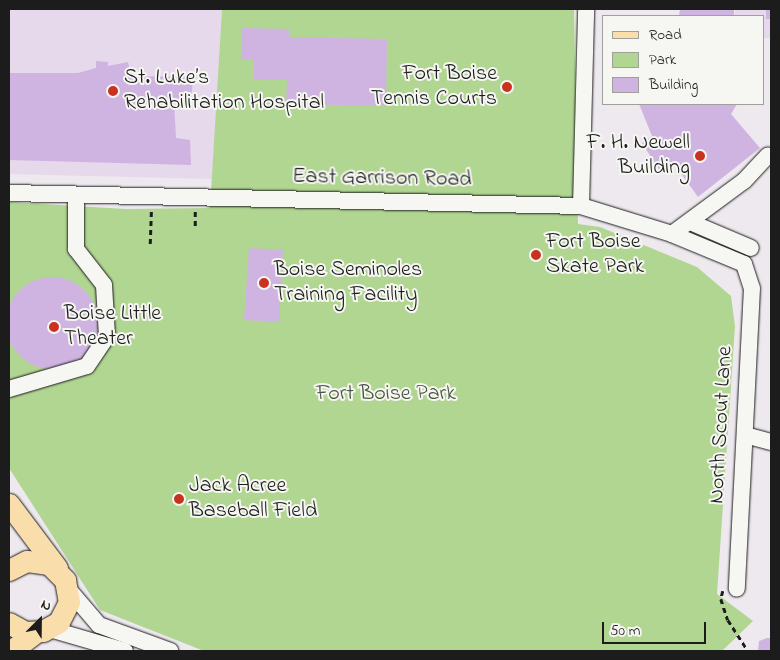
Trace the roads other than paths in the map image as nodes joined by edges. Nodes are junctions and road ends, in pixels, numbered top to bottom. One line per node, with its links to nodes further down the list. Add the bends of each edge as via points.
1 (586, 9): 5 (street)
2 (768, 155): 6 (street, via 744,181)
3 (9, 193): 4 (street, East Garrison Road)
4 (76, 195): 5 (street, East Garrison Road); 10 (street, via 76,249 104,285 106,336 87,366)
5 (581, 206): 7 (street, East Garrison Road)
6 (690, 222): 7 (street); 8 (street)
7 (672, 234): 9 (street, East Garrison Road)
8 (751, 248)
9 (744, 264): 11 (street, North Scout Lane, via 752,288)
10 (9, 390)
11 (745, 435): 12 (street); 16 (street, North Scout Lane)
12 (771, 442)
13 (9, 504): 15 (main road)
14 (9, 570): 15 (main road, via 38,561)
15 (58, 571): 17 (main road)
16 (737, 589)
17 (69, 590): 19 (main road, via 66,613); 22 (street, via 99,625)
18 (9, 623): 19 (main road)
19 (43, 631): 20 (main road); 21 (street)
20 (11, 651)
21 (125, 651)
22 (170, 651)

